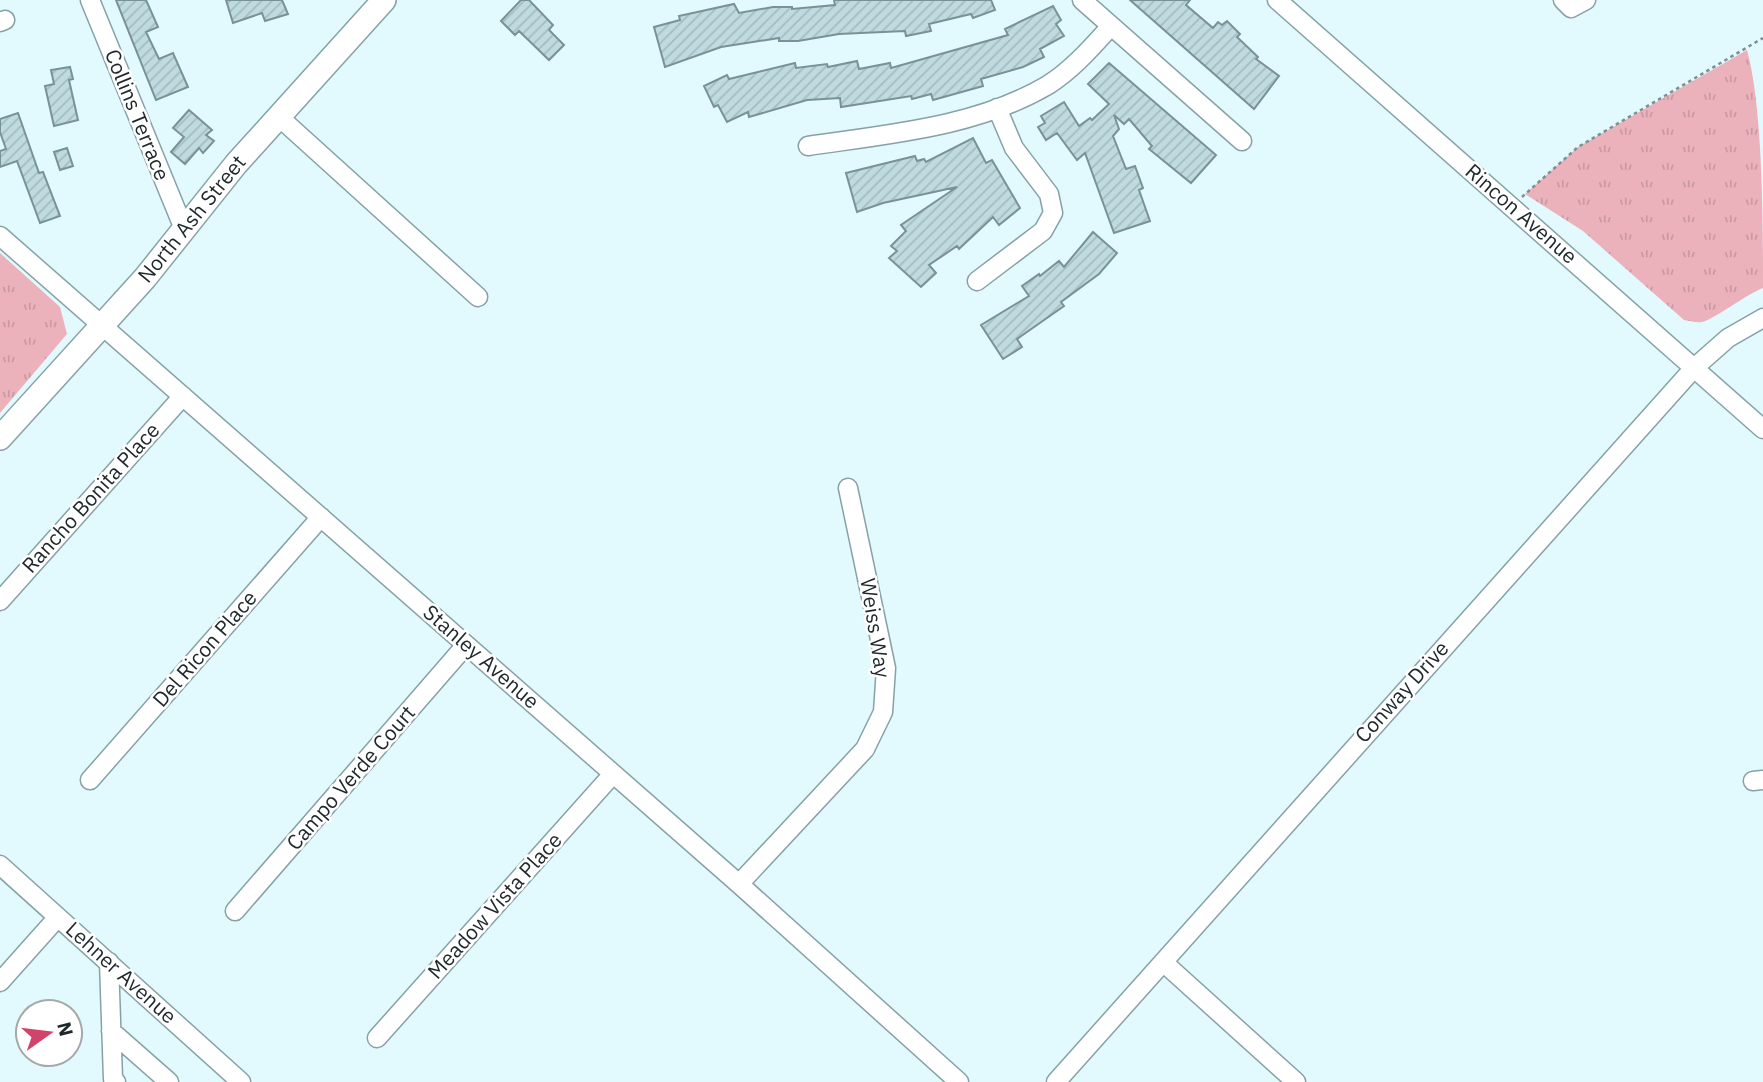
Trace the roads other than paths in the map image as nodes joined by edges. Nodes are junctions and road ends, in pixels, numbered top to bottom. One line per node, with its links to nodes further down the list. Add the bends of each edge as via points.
1 (90, 0): 12 (street, Collins Terrace)
2 (384, 0): 9 (main road, North Ash Street)
3 (1082, 0): 7 (street)
4 (1277, 0): 18 (street, Rincon Avenue)
5 (1563, 0): 6 (street, via 1572,8)
6 (1586, 0)
7 (1111, 26): 8 (street, via 1050,84); 10 (street)
8 (997, 108): 11 (street, via 922,130); 14 (street, via 1014,148 1049,194 1054,213 1043,231)
9 (278, 116): 12 (main road, North Ash Street); 15 (street)
10 (1242, 141)
11 (808, 146)
12 (184, 229): 17 (main road, North Ash Street)
13 (0, 236): 17 (street, Stanley Avenue)
14 (977, 281)
15 (478, 298)
16 (1763, 318): 18 (street, Conway Drive, via 1728,338)
17 (102, 325): 19 (street, Stanley Avenue); 21 (main road, North Ash Street)
18 (1693, 368): 20 (street, Rincon Avenue); 33 (street, Conway Drive)
19 (183, 396): 23 (street, Stanley Avenue); 24 (street, Rancho Bonita Place)
20 (1763, 429)
21 (0, 438)
22 (848, 488): 29 (street, Weiss Way, via 886,668 883,712 865,749)
23 (321, 517): 25 (street, Stanley Avenue); 27 (street, Del Ricon Place)
24 (0, 601)
25 (466, 645): 26 (street, Stanley Avenue); 30 (street, Campo Verde Court)
26 (613, 774): 29 (street, Stanley Avenue); 36 (street, Meadow Vista Place)
27 (90, 780)
28 (0, 865): 31 (street, Lehner Avenue)
29 (739, 884): 41 (street, Stanley Avenue)
30 (235, 911)
31 (58, 917): 32 (street, Lehner Avenue); 34 (street)
32 (108, 962): 35 (street); 37 (street, Lehner Avenue)
33 (1163, 962): 42 (street, Conway Drive); 43 (street)
34 (0, 982)
35 (111, 1031): 38 (street); 39 (street)
36 (377, 1038)
37 (220, 1075): 40 (street, Lehner Avenue)
38 (116, 1082)
39 (169, 1082)
40 (241, 1082)
41 (959, 1082)
42 (1056, 1082)
43 (1296, 1082)

